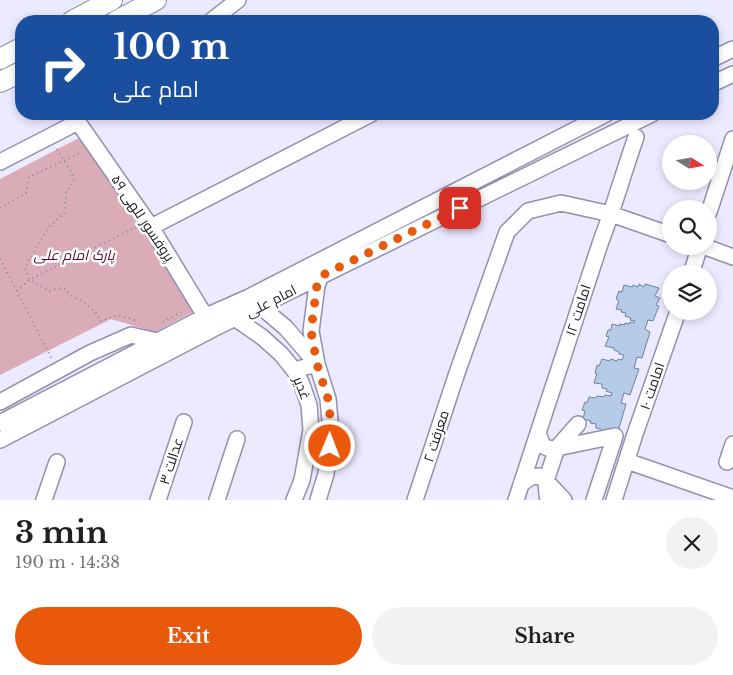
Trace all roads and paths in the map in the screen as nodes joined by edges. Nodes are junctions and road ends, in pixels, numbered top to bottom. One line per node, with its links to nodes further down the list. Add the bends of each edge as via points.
1 (112, 0): 4 (main road)
2 (156, 0): 5 (main road)
3 (238, 0): 6 (street)
4 (83, 15)
5 (127, 15)
6 (219, 15)
7 (733, 49): 9 (street)
8 (15, 51): 10 (main road)
9 (719, 56)
10 (0, 59)
11 (733, 74): 13 (street)
12 (15, 75): 14 (main road)
13 (719, 81)
14 (0, 82)
15 (75, 120): 20 (street)
16 (79, 120): 29 (street, پروفسور للهی ۵۹)
17 (359, 120): 29 (street)
18 (595, 120): 37 (street, امام علی)
19 (640, 120): 34 (street, امام علی)
20 (50, 137): 24 (path); 25 (street)
21 (636, 137): 28 (street, امامت ۱۲)
22 (733, 138): 26 (street)
23 (89, 149): 24 (path)
24 (64, 161): 27 (path, via 29,177 26,193); 35 (path, via 74,179 66,193 65,212 50,226 25,268)
25 (0, 162)
26 (713, 200)
27 (0, 208)
28 (611, 214): 30 (street, معرفت ۲); 53 (street, امامت ۱۲); 69 (street, معرفت ۲, via 561,203 528,211 508,232)
29 (149, 224): 35 (path); 38 (street, پروفسور للهی ۵۹)
30 (662, 232)
31 (717, 252): 32 (street)
32 (733, 257)
33 (0, 259): 36 (path)
34 (321, 276): 37 (street, امام علی); 46 (street, غدیر, via 311,331)
35 (29, 280): 36 (path); 43 (path, via 50,291 65,289 84,302 100,321 118,315)
36 (17, 291): 47 (path)
37 (255, 302): 39 (street, امام علی); 40 (street, امام علی); 46 (street, via 286,328)
38 (202, 309): 39 (street, امام علی); 42 (path); 44 (street, پروفسور للهی ۵۹); 45 (street, امام علی)
39 (222, 309): 40 (street, غدیر)
40 (235, 319): 44 (street, امام علی); 48 (street, غدیر, via 281,354)
41 (675, 320): 58 (street, امامت ۱۰)
42 (161, 323)
43 (145, 324)
44 (213, 329): 55 (street, امام علی)
45 (157, 341): 47 (street, via 131,335); 51 (street, امام علی)
46 (317, 364): 48 (street); 68 (street, غدیر, via 328,399 332,432 326,474)
47 (58, 370): 49 (street)
48 (294, 370): 67 (street, غدیر, via 309,405 311,430 302,480)
49 (0, 402)
50 (184, 422): 65 (street, عدالت ۳)
51 (0, 423)
52 (578, 424): 57 (street)
53 (538, 433): 57 (street, via 543,446); 62 (street, امامت ۱۲)
54 (237, 439): 66 (street)
55 (0, 440)
56 (733, 444): 60 (street)
57 (557, 448): 61 (street); 73 (street, via 615,436)
58 (628, 461): 63 (street); 74 (street, امامت ۱۰)
59 (57, 462): 64 (street)
60 (727, 462)
61 (546, 480): 62 (street, via 539,476 531,477); 71 (street); 72 (street)
62 (521, 484): 70 (street, امامت ۱۲)
63 (733, 498)
64 (44, 500)
65 (158, 500)
66 (217, 500)
67 (294, 500)
68 (318, 500)
69 (415, 500)
70 (516, 500)
71 (548, 500)
72 (564, 500)
73 (594, 500)
74 (614, 500)

